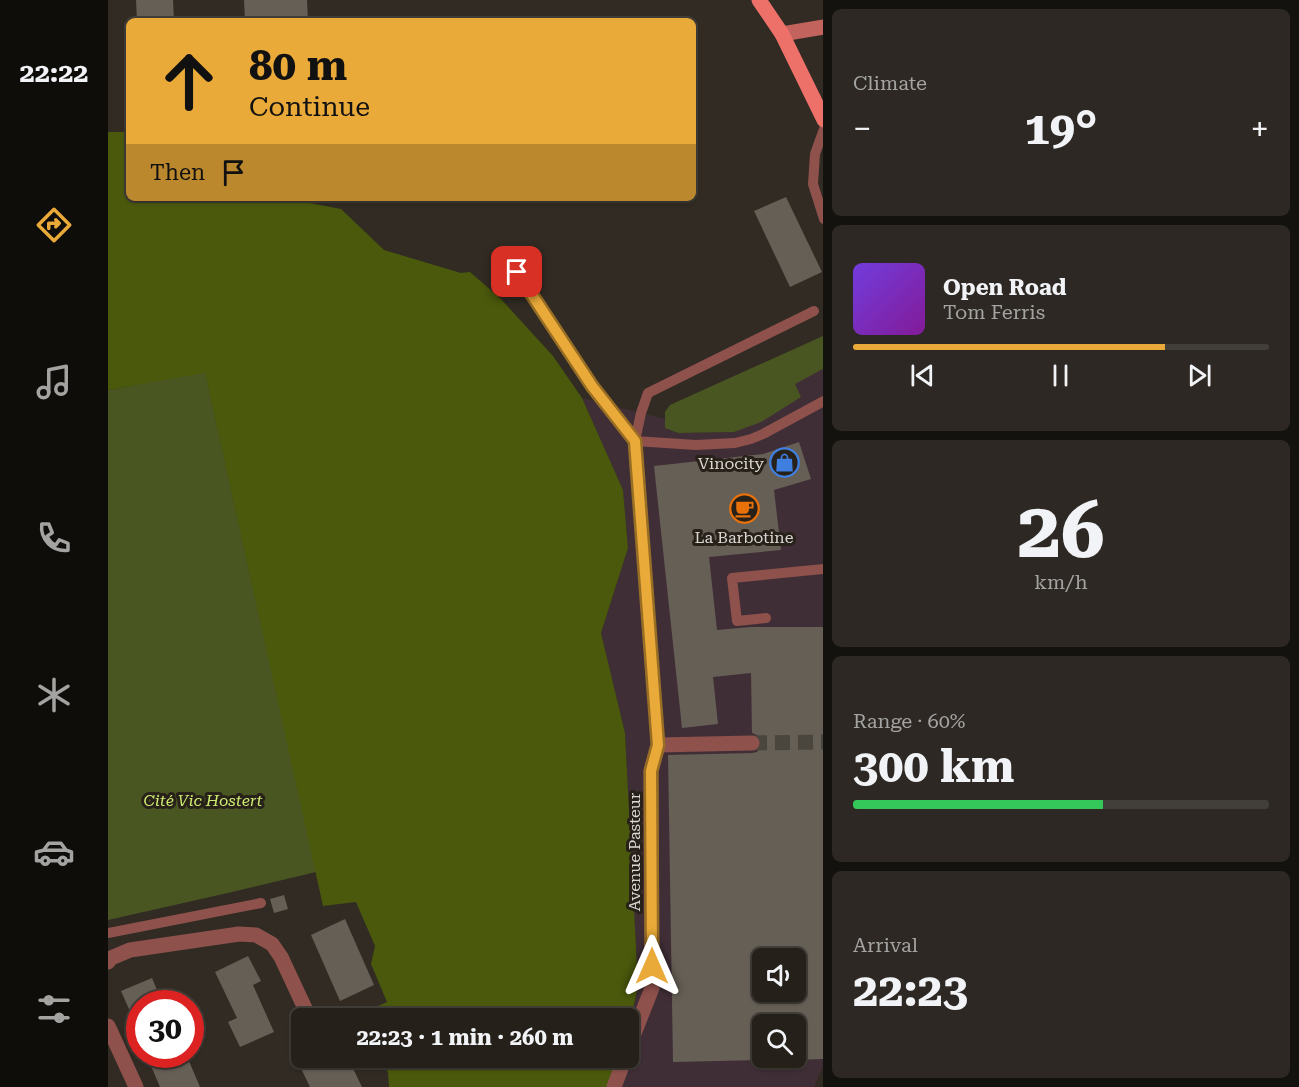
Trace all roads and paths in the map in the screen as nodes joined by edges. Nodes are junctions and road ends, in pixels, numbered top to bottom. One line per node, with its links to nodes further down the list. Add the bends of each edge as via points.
1 (759, 0): 3 (main road)
2 (823, 27): 3 (main road)
3 (782, 34): 4 (main road)
4 (823, 118)
5 (823, 132): 6 (lane, via 815,154 813,184)
6 (823, 216)
7 (505, 253): 10 (lane, via 592,386)
8 (814, 311): 10 (lane, via 648,393)
9 (823, 402): 10 (lane, via 763,434 735,443)
10 (635, 441): 14 (lane)
11 (823, 569): 12 (lane, via 732,578 737,621)
12 (766, 618)
13 (752, 743): 14 (street)
14 (658, 745): 19 (street, Avenue Pasteur, via 651,771 652,988)
15 (261, 903): 16 (lane)
16 (108, 933)
17 (108, 962): 18 (street, via 130,950 239,934 256,935 272,944 281,957)
18 (305, 1008)
19 (639, 1021)
20 (108, 1026): 22 (street)
21 (621, 1068): 23 (street)
22 (136, 1087)
23 (614, 1087)

